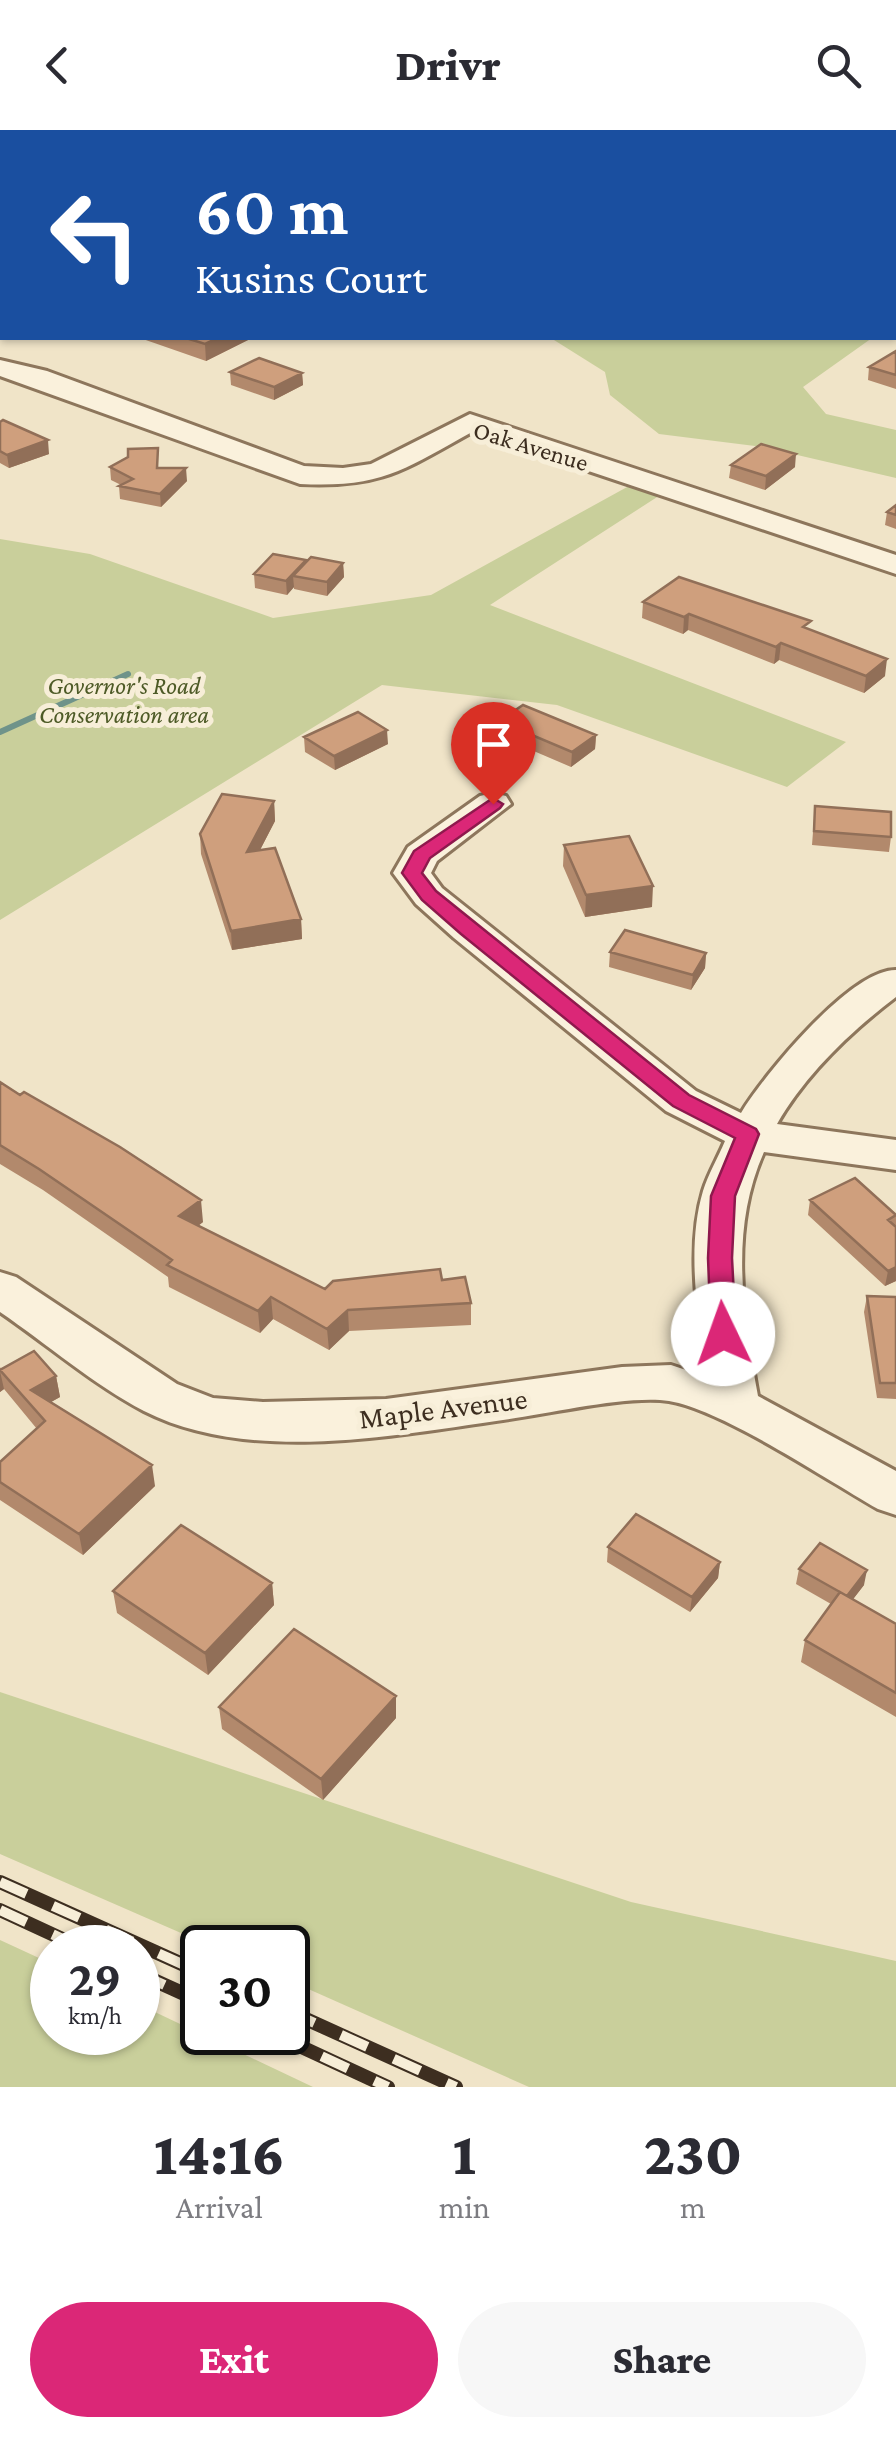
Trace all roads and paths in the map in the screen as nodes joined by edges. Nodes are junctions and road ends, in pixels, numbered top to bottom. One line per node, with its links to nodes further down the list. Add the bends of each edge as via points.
1 (0, 368): 2 (street, Oak Avenue, via 300,475 379,471 470,422)
2 (896, 565)
3 (493, 804): 5 (street, via 422,855 412,873 429,896 681,1101)
4 (892, 980): 5 (street, via 798,1062)
5 (748, 1134): 6 (street); 8 (street, via 723,1196 720,1258 723,1334)
6 (896, 1155)
7 (0, 1289): 8 (street, Maple Avenue, via 160,1398 209,1417 386,1418 622,1385 672,1384)
8 (736, 1406): 9 (street, Maple Avenue)
9 (896, 1495)

